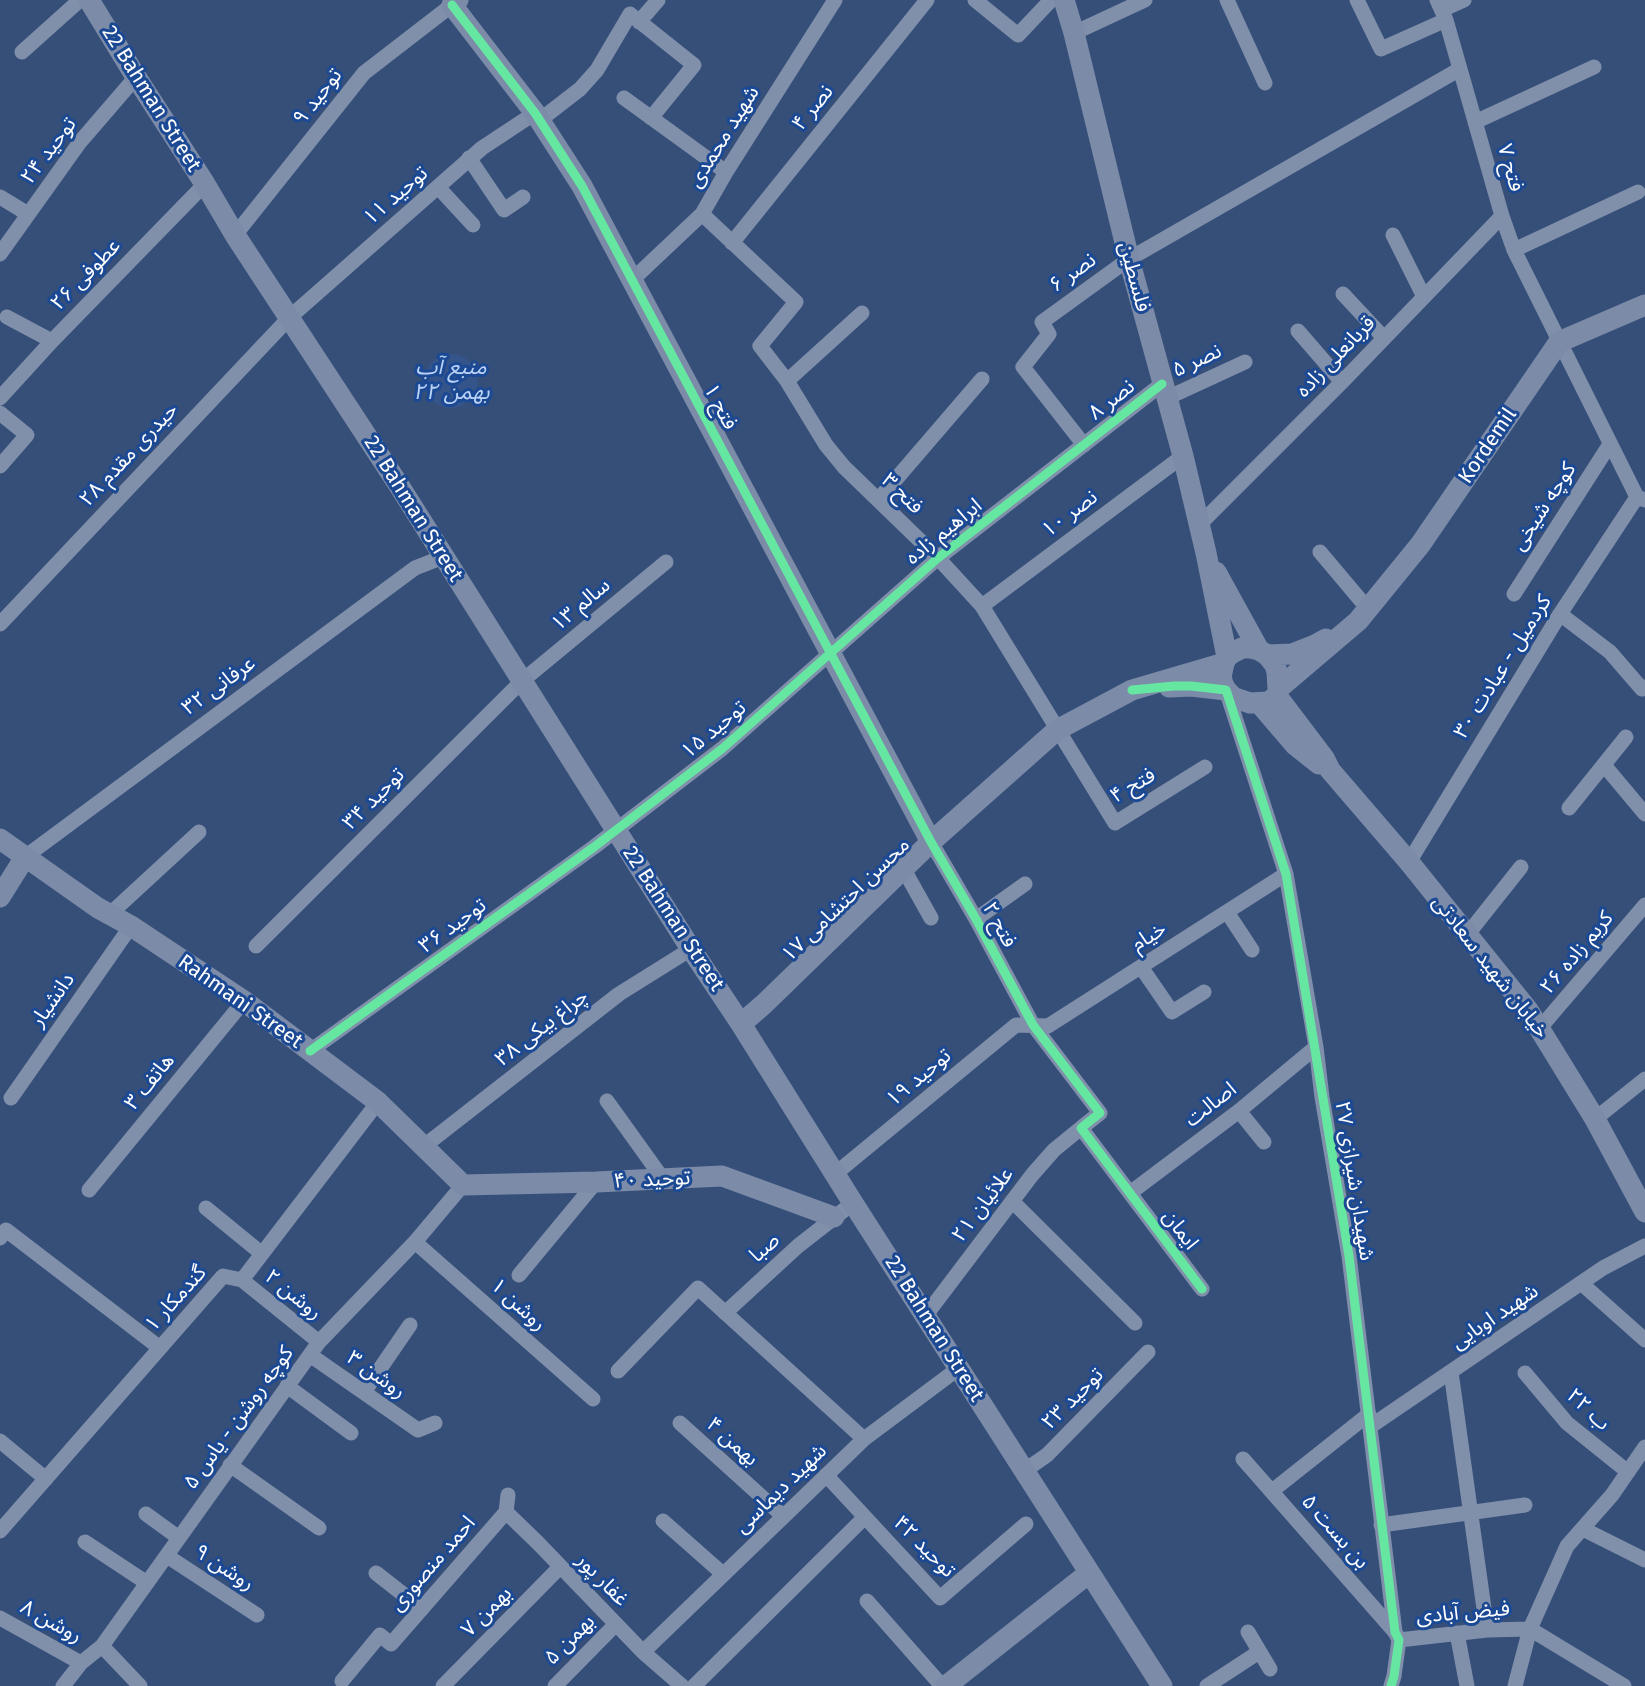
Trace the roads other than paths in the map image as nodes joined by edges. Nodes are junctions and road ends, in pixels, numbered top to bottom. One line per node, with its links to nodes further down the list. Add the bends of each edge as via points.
1 (80, 0): 17 (street)
2 (89, 0): 20 (street, 22 Bahman Street)
3 (658, 0): 15 (street)
4 (835, 0): 27 (street, شهید محمدی)
5 (927, 0): 39 (street, نصر ۴)
6 (975, 0): 7 (street, via 1018,35)
7 (1051, 0)
8 (1064, 0): 16 (street, فلسطین)
9 (1145, 0): 16 (street)
10 (1227, 0): 21 (street)
11 (1357, 0): 14 (street, via 1381,49)
12 (1464, 0): 14 (street)
13 (455, 2): 23 (street, فتح ۱); 37 (street, توحید ۹, via 364,73)
14 (1442, 10): 19 (street, فتح ۷)
15 (639, 22): 23 (street, توحید ۱۱, via 630,14 597,70 580,89); 24 (street, via 694,65)
16 (1074, 33): 42 (street, فلسطین)
17 (22, 52)
18 (1594, 67): 25 (street)
19 (1460, 69): 25 (street, فتح ۷); 42 (street, نصر ۶)
20 (136, 77): 28 (street, 22 Bahman Street); 33 (street, توحید ۲۴, via 80,142)
21 (1265, 83)
22 (624, 98): 24 (street)
23 (538, 117): 26 (street, توحید ۱۱, via 482,148); 43 (street, فتح ۱, via 582,186)
24 (651, 118): 27 (street)
25 (1475, 122): 35 (street, فتح ۷)
26 (470, 159): 29 (street, توحید ۱۱); 32 (street, via 504,210)
27 (726, 172): 34 (street, شهید محمدی)
28 (205, 184): 37 (street, 22 Bahman Street); 52 (street, عطوفی ۲۶)
29 (438, 187): 36 (street); 48 (street, توحید ۱۱)
30 (1638, 192): 40 (street)
31 (0, 197): 33 (street)
32 (523, 197)
33 (28, 214): 41 (street, توحید ۲۴)
34 (702, 214): 39 (street); 43 (street, شهید محمدی)
35 (1502, 216): 40 (street, فتح ۷); 45 (street, قربانعلی زاده)
36 (472, 225)
37 (235, 235): 48 (street, 22 Bahman Street)
38 (1393, 235): 45 (street)
39 (732, 243): 56 (street, فتح ۳, via 796,302 760,346)
40 (1514, 250): 53 (street, فتح ۷)
41 (0, 254)
42 (1129, 259): 58 (street, فلسطین); 62 (street, نصر ۶, via 1042,322 1049,334 1023,367)
43 (631, 280): 79 (street, فتح ۱)
44 (1343, 294): 51 (street)
45 (1424, 297): 51 (street, قربانعلی زاده)
46 (1645, 305): 53 (street)
47 (862, 314): 56 (street)
48 (290, 316): 70 (street, 22 Bahman Street); 77 (street, حیدری مقدم ۲۸)
49 (7, 317): 52 (street)
50 (1298, 331): 57 (street)
51 (1384, 338): 57 (street, قربانعلی زاده)
52 (52, 341): 59 (street, عطوفی ۲۶)
53 (1559, 342): 61 (street, فتح ۷); 76 (street, Kordemil, via 1420,545)
54 (1245, 362): 58 (street, نصر ۵)
55 (981, 380): 66 (street)
56 (787, 381): 66 (street, فتح ۳, via 826,445)
57 (1342, 382): 67 (street, قربانعلی زاده)
58 (1165, 391): 62 (street, نصر ۸); 63 (street, فلسطین)
59 (0, 398)
60 (0, 412): 64 (street, via 27,435)
61 (1610, 444): 65 (street, فتح ۷); 73 (street, کوچه شیخی)
62 (1084, 445): 71 (street, ابراهیم زاده)
63 (1183, 456): 67 (street, فلسطین); 74 (street, نصر ۱۰)
64 (0, 466)
65 (1641, 499): 75 (street, کردمیل - عبادت ۳۰)
66 (878, 500): 71 (street, فتح ۳)
67 (1198, 526): 69 (street, فلسطین)
68 (1320, 552): 76 (street)
69 (1206, 553): 78 (street); 80 (street)
70 (443, 557): 81 (street, 22 Bahman Street); 96 (street, عرفانی ۳۲, via 415,568)
71 (938, 558): 74 (street, فتح ۳); 79 (street, ابراهیم زاده)
72 (666, 562): 81 (street, سالم ۱۳)
73 (1514, 594)
74 (982, 606): 86 (street, فتح ۳)
75 (1560, 614): 82 (street, via 1610,652 1642,689); 97 (street, کردمیل - عبادت ۳۰)
76 (1363, 615): 78 (street, via 1315,645 1292,654); 85 (street)
77 (0, 624)
78 (1263, 652): 80 (street, via 1242,648); 85 (street, via 1277,672)
79 (831, 653): 92 (street, توحید ۱۵, via 723,748); 95 (street, فتح ۱)
80 (1225, 660): 83 (street, محسن احتشامی ۱۷); 84 (street, via 1221,677)
81 (522, 681): 92 (street, 22 Bahman Street); 110 (street, توحید ۳۴)
82 (1645, 687)
83 (1132, 690): 84 (street, محسن احتشامی ۱۷, via 1174,686); 86 (street, محسن احتشامی ۱۷)
84 (1226, 690): 85 (street, via 1250,703); 100 (street, شهیدان شیرازی ۲۷)
85 (1271, 696): 97 (street, خیابان شهید سعادتی, via 1295,745 1330,770)
86 (1057, 729): 89 (street, فتح ۴, via 1115,823); 95 (street, محسن احتشامی ۱۷)
87 (1626, 737): 88 (street)
88 (1604, 765): 90 (street); 91 (street)
89 (1204, 767)
90 (1569, 808)
91 (1645, 814)
92 (616, 831): 111 (street, 22 Bahman Street); 120 (street, توحید ۳۶)
93 (199, 832): 105 (street)
94 (0, 839): 96 (street, Rahmani Street)
95 (931, 842): 99 (street, محسن احتشامی ۱۷); 107 (street, فتح ۲)
96 (25, 857): 102 (street); 105 (street, Rahmani Street)
97 (1409, 862): 109 (street, خیابان شهید سعادتی)
98 (1521, 867): 109 (street)
99 (903, 868): 106 (street); 116 (street, محسن احتشامی ۱۷)
100 (1286, 874): 104 (street, خیام); 119 (street, شهیدان شیرازی ۲۷)
101 (1025, 884): 107 (street)
102 (0, 897)
103 (1645, 905): 118 (street, کریم زاده ۲۶)
104 (1227, 912): 112 (street); 113 (street, خیام)
105 (110, 914): 108 (street, Rahmani Street)
106 (931, 918)
107 (976, 919): 117 (street, فتح ۲)
108 (131, 926): 115 (street, Rahmani Street); 122 (street, دانشیار)
109 (1467, 935): 118 (street, خیابان شهید سعادتی)
110 (256, 946)
111 (692, 949): 116 (street, 22 Bahman Street); 129 (street, چراغ بیکی ۳۸, via 619,994)
112 (1252, 950)
113 (1141, 967): 114 (street, via 1172,1012); 117 (street, خیام, via 1048,1026)
114 (1204, 992)
115 (244, 1001): 120 (street, Rahmani Street); 134 (street, هاتف ۳)
116 (741, 1024): 130 (street, 22 Bahman Street)
117 (1033, 1025): 127 (street, فتح ۲, via 1100,1113); 130 (street, توحید ۱۹, via 1016,1025)
118 (1540, 1028): 126 (street, خیابان شهید سعادتی)
119 (1316, 1047): 125 (street, اصالت); 164 (street, شهیدان شیرازی ۲۷)
120 (310, 1051): 124 (street, Rahmani Street)
121 (1645, 1079): 126 (street)
122 (11, 1098)
123 (607, 1101): 131 (street)
124 (378, 1102): 129 (street, Rahmani Street); 144 (street, گندمکار ۱)
125 (1239, 1111): 128 (street); 135 (street, اصالت)
126 (1595, 1119): 139 (street, خیابان شهید سعادتی)
127 (1081, 1128): 135 (street, ایمان); 136 (street, علائیان ۲۱, via 1054,1150)
128 (1264, 1142)
129 (423, 1147): 133 (street, Rahmani Street)
130 (835, 1174): 137 (street, 22 Bahman Street)
131 (663, 1179): 132 (street, توحید ۴۰); 140 (street, توحید ۴۰, via 722,1176)
132 (596, 1182): 133 (street, توحید ۴۰); 145 (street)
133 (463, 1185): 142 (street, کوچه روشن - یاس ۵)
134 (89, 1190)
135 (1130, 1193): 148 (street, ایمان)
136 (1012, 1201): 150 (street, علائیان ۲۱); 151 (street)
137 (853, 1203): 140 (street, صبا); 150 (street, 22 Bahman Street)
138 (206, 1208): 144 (street)
139 (1645, 1212)
140 (834, 1217): 149 (street, صبا)
141 (2, 1231): 154 (street)
142 (415, 1242): 155 (street, کوچه روشن - یاس ۵); 163 (street, روشن ۱)
143 (1645, 1246): 147 (street, شهید اوبایی)
144 (261, 1253): 146 (street, گندمکار ۱)
145 (519, 1275)
146 (242, 1280): 154 (street, گندمکار ۱, via 223,1276); 155 (street, روشن ۲)
147 (1581, 1283): 153 (street); 159 (street, شهید اوبایی)
148 (1202, 1289)
149 (725, 1312): 158 (street, via 698,1288); 168 (street)
150 (926, 1315): 157 (street, 22 Bahman Street)
151 (1135, 1323)
152 (410, 1324): 162 (street)
153 (1645, 1340)
154 (160, 1348): 176 (street, گندمکار ۱)
155 (314, 1349): 161 (street, کوچه روشن - یاس ۵); 162 (street, روشن ۳)
156 (1148, 1352): 173 (street, توحید ۲۳, via 1111,1385 1047,1455)
157 (959, 1368): 168 (street, شهید دیماسی); 173 (street, 22 Bahman Street)
158 (618, 1371)
159 (1452, 1372): 164 (street, شهید اوبایی); 181 (street)
160 (1525, 1373): 174 (street, ب ۲۲, via 1568,1423)
161 (287, 1386): 167 (street); 172 (street, کوچه روشن - یاس ۵)
162 (364, 1392): 165 (street, روشن ۳, via 418,1430)
163 (593, 1400)
164 (1370, 1420): 177 (street, شهید اوبایی); 188 (street, شهیدان شیرازی ۲۷)
165 (435, 1423)
166 (680, 1423): 183 (street, بهمن ۴)
167 (351, 1433)
168 (864, 1439): 175 (street, شهید دیماسی)
169 (0, 1441): 176 (street)
170 (1645, 1447): 174 (street)
171 (1243, 1459): 177 (street, بن بست ۵)
172 (231, 1465): 189 (street); 191 (street, کوچه روشن - یاس ۵)
173 (1024, 1471): 197 (street, 22 Bahman Street)
174 (1628, 1472): 190 (street)
175 (826, 1475): 183 (street, شهید دیماسی); 184 (street, توحید ۴۲)
176 (46, 1479): 185 (street, گندمکار ۱)
177 (1272, 1491): 209 (street, بن بست ۵)
178 (508, 1495): 180 (street)
179 (1525, 1504): 181 (street)
180 (506, 1512): 195 (street, غفار پور); 201 (street, احمد منصوری)
181 (1471, 1512): 188 (street); 206 (street)
182 (146, 1514): 191 (street)
183 (783, 1516): 198 (street, شهید دیماسی)
184 (865, 1516): 187 (street, توحید ۴۲, via 940,1598); 221 (street)
185 (3, 1521)
186 (663, 1521): 198 (street)
187 (1026, 1524)
188 (1381, 1525): 209 (street, شهیدان شیرازی ۲۷)
189 (319, 1528)
190 (1583, 1529): 194 (street); 205 (street, via 1568,1546)
191 (179, 1538): 193 (street, کوچه روشن - یاس ۵)
192 (85, 1542): 199 (street)
193 (167, 1556): 199 (street, کوچه روشن - یاس ۵); 202 (street, روشن ۹)
194 (1645, 1560)
195 (560, 1567): 204 (street, غفار پور); 218 (street, بهمن ۷)
196 (376, 1573): 201 (street)
197 (1089, 1573): 222 (street); 223 (street, 22 Bahman Street)
198 (723, 1574): 211 (street, شهید دیماسی)
199 (147, 1583): 210 (street, کوچه روشن - یاس ۵)
200 (867, 1601): 222 (street)
201 (422, 1609): 215 (street, احمد منصوری, via 391,1644 380,1635)
202 (257, 1615)
203 (0, 1618): 213 (street, روشن ۸)
204 (616, 1624): 211 (street, غفار پور); 219 (street, بهمن ۵)
205 (1530, 1629): 206 (street, فیض آبادی); 227 (street); 228 (street, فیض آبادی)
206 (1487, 1630): 208 (street, فیض آبادی)
207 (1248, 1632): 212 (street)
208 (1457, 1633): 209 (street, فیض آبادی); 226 (street)
209 (1397, 1636): 225 (street, شهیدان شیرازی ۲۷)
210 (102, 1646): 213 (street, کوچه روشن - یاس ۵); 217 (street)
211 (643, 1652): 220 (street, غفار پور)
212 (1260, 1652): 214 (street); 224 (street)
213 (81, 1663): 216 (street, کوچه روشن - یاس ۵)
214 (1270, 1669)
215 (342, 1681)
216 (63, 1686)
217 (141, 1686)
218 (443, 1686)
219 (555, 1686)
220 (682, 1686)
221 (694, 1686)
222 (944, 1686)
223 (1162, 1686)
224 (1207, 1686)
225 (1390, 1686)
226 (1467, 1686)
227 (1515, 1686)
228 (1624, 1686)

